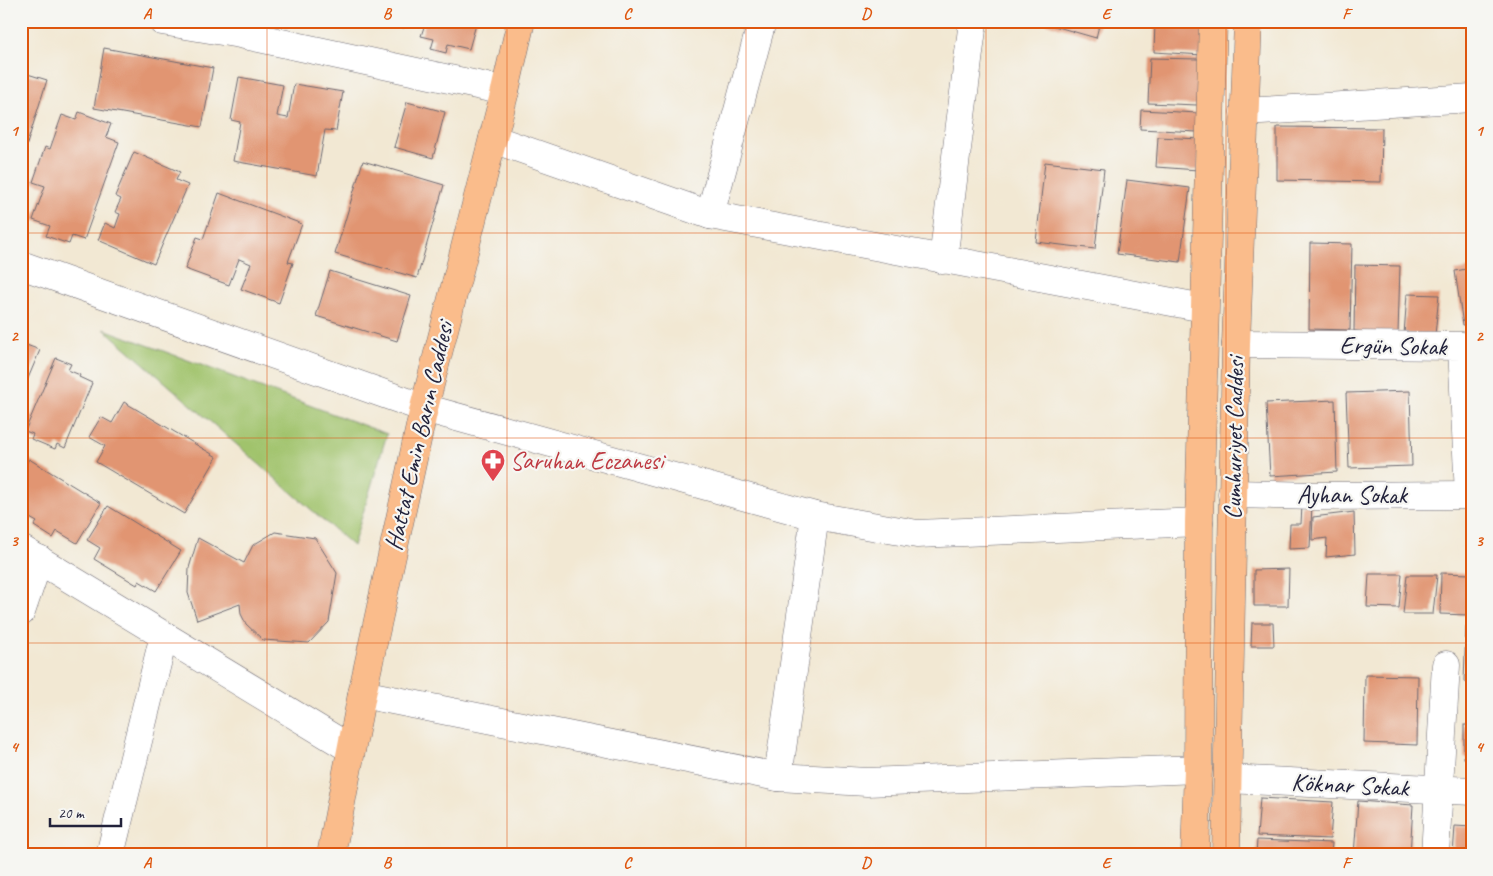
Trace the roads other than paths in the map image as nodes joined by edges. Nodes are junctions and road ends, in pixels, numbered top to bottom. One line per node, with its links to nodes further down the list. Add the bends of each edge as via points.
1 (162, 21): 7 (street)
2 (522, 21): 8 (main road, Hattat Emin Barın Caddesi)
3 (762, 21): 12 (street)
4 (973, 21): 13 (street)
5 (1213, 21): 15 (main road, Cumhuriyet Caddesi)
6 (1248, 21): 10 (main road, Cumhuriyet Caddesi)
7 (241, 28): 8 (street)
8 (505, 91): 11 (main road, Hattat Emin Barın Caddesi)
9 (1472, 98): 10 (street)
10 (1244, 112): 16 (main road, Cumhuriyet Caddesi)
11 (493, 139): 12 (street); 18 (main road, Hattat Emin Barın Caddesi)
12 (710, 216): 13 (street)
13 (943, 260): 15 (street)
14 (21, 265): 18 (street)
15 (1204, 308): 22 (main road, Cumhuriyet Caddesi)
16 (1236, 344): 17 (street, Ergün Sokak, via 1462,346); 19 (main road, Cumhuriyet Caddesi)
17 (1467, 353): 20 (street, Ergün Sokak)
18 (424, 408): 21 (street); 27 (main road, Hattat Emin Barın Caddesi)
19 (1232, 494): 20 (street, Ayhan Sokak); 31 (main road, Cumhuriyet Caddesi)
20 (1471, 495)
21 (815, 516): 22 (street, via 917,534); 30 (street)
22 (1200, 522): 29 (main road, Cumhuriyet Caddesi)
23 (30, 554): 24 (street); 25 (street)
24 (21, 612)
25 (164, 635): 28 (street); 34 (street)
26 (1446, 665): 32 (street)
27 (362, 694): 28 (main road, Hattat Emin Barın Caddesi); 30 (street)
28 (351, 749): 35 (main road, Hattat Emin Barın Caddesi)
29 (1198, 769): 30 (street, via 867,782); 36 (main road, Cumhuriyet Caddesi)
30 (778, 777)
31 (1228, 779): 32 (street, Köknar Sokak); 37 (main road, Cumhuriyet Caddesi)
32 (1439, 790): 33 (street, Köknar Sokak); 38 (street)
33 (1472, 791)
34 (110, 855)
35 (331, 855)
36 (1195, 855)
37 (1226, 855)
38 (1434, 855)

